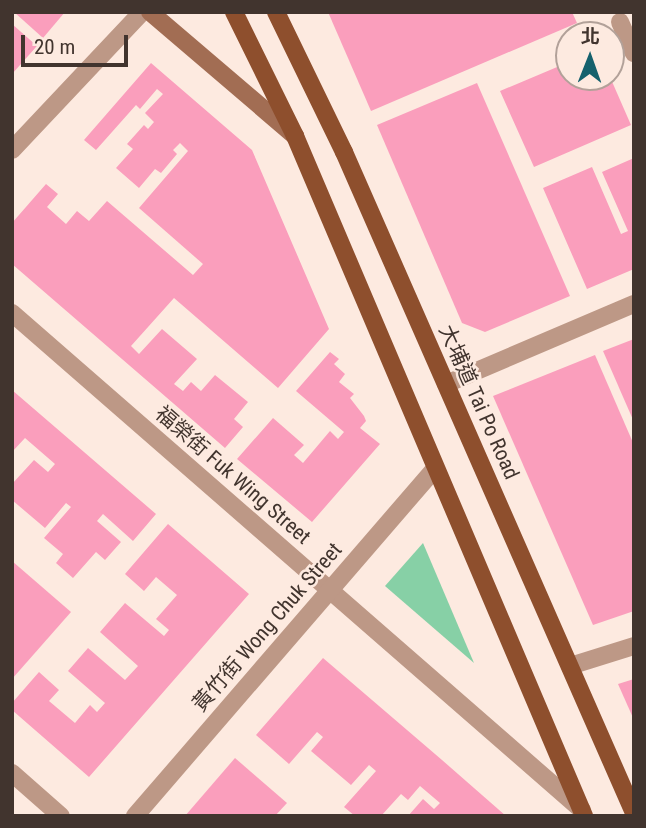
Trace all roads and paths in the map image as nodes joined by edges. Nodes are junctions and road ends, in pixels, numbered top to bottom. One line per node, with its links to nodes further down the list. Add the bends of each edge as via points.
1 (142, 12): 8 (street)
2 (150, 12): 7 (main road)
3 (234, 12): 7 (main road)
4 (276, 12): 11 (main road, 大埔道 Tai Po Road, via 344,152)
5 (625, 33): 6 (street)
6 (634, 53)
7 (295, 136): 12 (main road)
8 (12, 150)
9 (634, 304): 11 (street)
10 (12, 313): 13 (street, 福榮街 Fuk Wing Street)
11 (446, 384): 15 (main road, 大埔道 Tai Po Road)
12 (435, 468): 13 (street, 黃竹街 Wong Chuk Street); 17 (main road)
13 (328, 589): 17 (street, 福榮街 Fuk Wing Street); 20 (street, 黃竹街 Wong Chuk Street)
14 (634, 646): 15 (street)
15 (570, 666): 18 (main road, 大埔道 Tai Po Road)
16 (12, 773): 19 (street)
17 (583, 813)
18 (634, 814)
19 (61, 816)
20 (135, 816)

